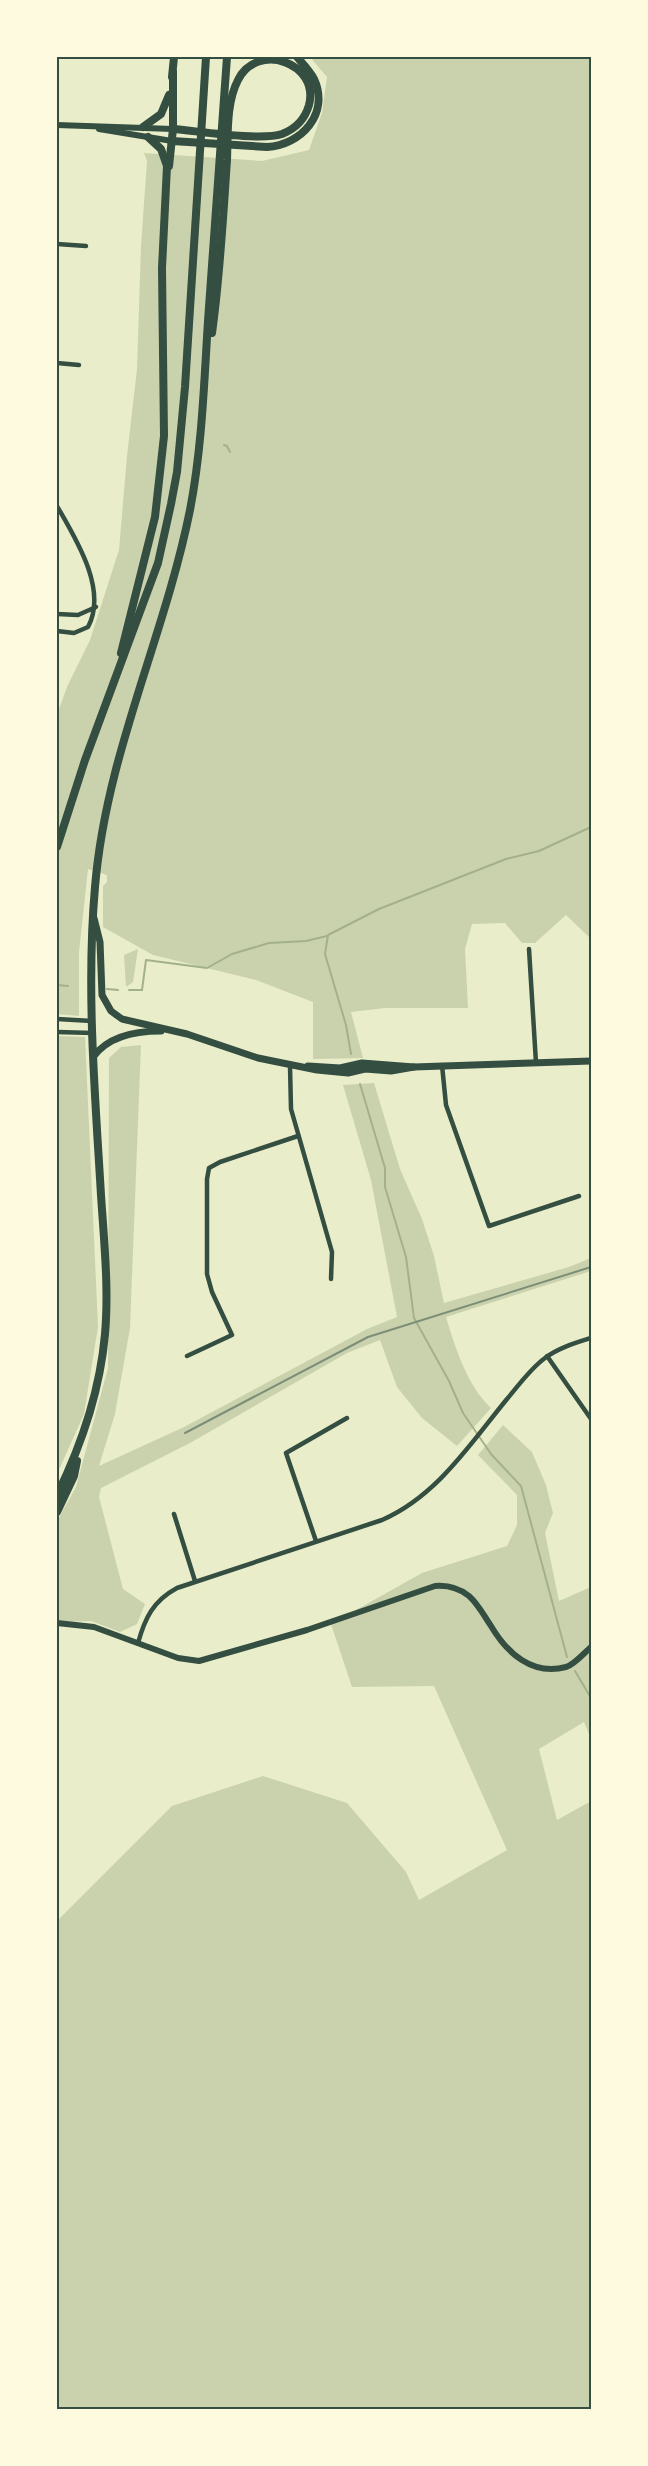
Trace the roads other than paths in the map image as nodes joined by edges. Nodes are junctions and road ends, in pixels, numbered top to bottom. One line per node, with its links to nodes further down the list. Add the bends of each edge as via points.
1 (174, 57): 5 (main road)
2 (206, 57): 22 (main road, via 177,472 158,563)
3 (227, 57): 6 (main road)
4 (297, 57): 12 (main road, via 311,74 318,93 312,121 297,138 267,147)
5 (173, 72): 9 (main road, via 165,108 155,121); 10 (main road)
6 (226, 116): 10 (main road, via 237,82 254,63 270,59 287,62 298,69 307,84 310,101 304,117 279,135); 24 (main road, via 196,474 186,531 108,797)
7 (57, 124): 8 (street)
8 (81, 126): 9 (street); 11 (street)
9 (143, 127): 10 (street)
10 (172, 129): 12 (main road)
11 (148, 137): 12 (street); 13 (main road, via 165,157)
12 (172, 141): 13 (main road)
13 (166, 184): 22 (main road, via 163,457 148,550)
14 (57, 244): 15 (street)
15 (86, 246)
16 (57, 363): 17 (street)
17 (79, 365)
18 (57, 506): 19 (street, via 94,586)
19 (96, 607): 20 (street, via 78,615); 21 (street, via 88,627 74,633)
20 (57, 614)
21 (57, 631)
22 (114, 680): 23 (main road)
23 (57, 847)
24 (93, 913): 27 (main road); 28 (main road, via 100,942 102,995 111,1011 124,1020)
25 (530, 949): 33 (street)
26 (57, 1019): 27 (street)
27 (92, 1021): 30 (main road)
28 (173, 1031): 31 (main road, via 152,1031 114,1040); 35 (main road)
29 (57, 1032): 30 (street)
30 (93, 1033): 31 (main road)
31 (94, 1056): 44 (main road, via 106,1310 96,1390)
32 (591, 1061): 33 (main road)
33 (536, 1063): 34 (main road)
34 (442, 1065): 35 (main road); 37 (street, via 446,1105 489,1226)
35 (290, 1066): 36 (street, via 290,1096)
36 (298, 1136): 38 (street, via 332,1252); 40 (street, via 209,1168 207,1274 232,1335)
37 (579, 1196)
38 (331, 1279)
39 (591, 1338): 41 (street)
40 (187, 1356)
41 (547, 1356): 43 (street); 48 (street, via 535,1365 435,1485 408,1508)
42 (347, 1418): 48 (street, via 286,1453)
43 (591, 1419)
44 (84, 1433): 45 (main road); 46 (main road, via 74,1476)
45 (57, 1495)
46 (57, 1512)
47 (174, 1514): 49 (street)
48 (316, 1541): 49 (street)
49 (195, 1581): 51 (street, via 162,1596 154,1604)
50 (57, 1623): 51 (street, via 94,1626)
51 (138, 1643): 52 (street, via 178,1658 200,1661 447,1585 470,1597 504,1644 528,1665 544,1669 568,1667)
52 (591, 1647)

